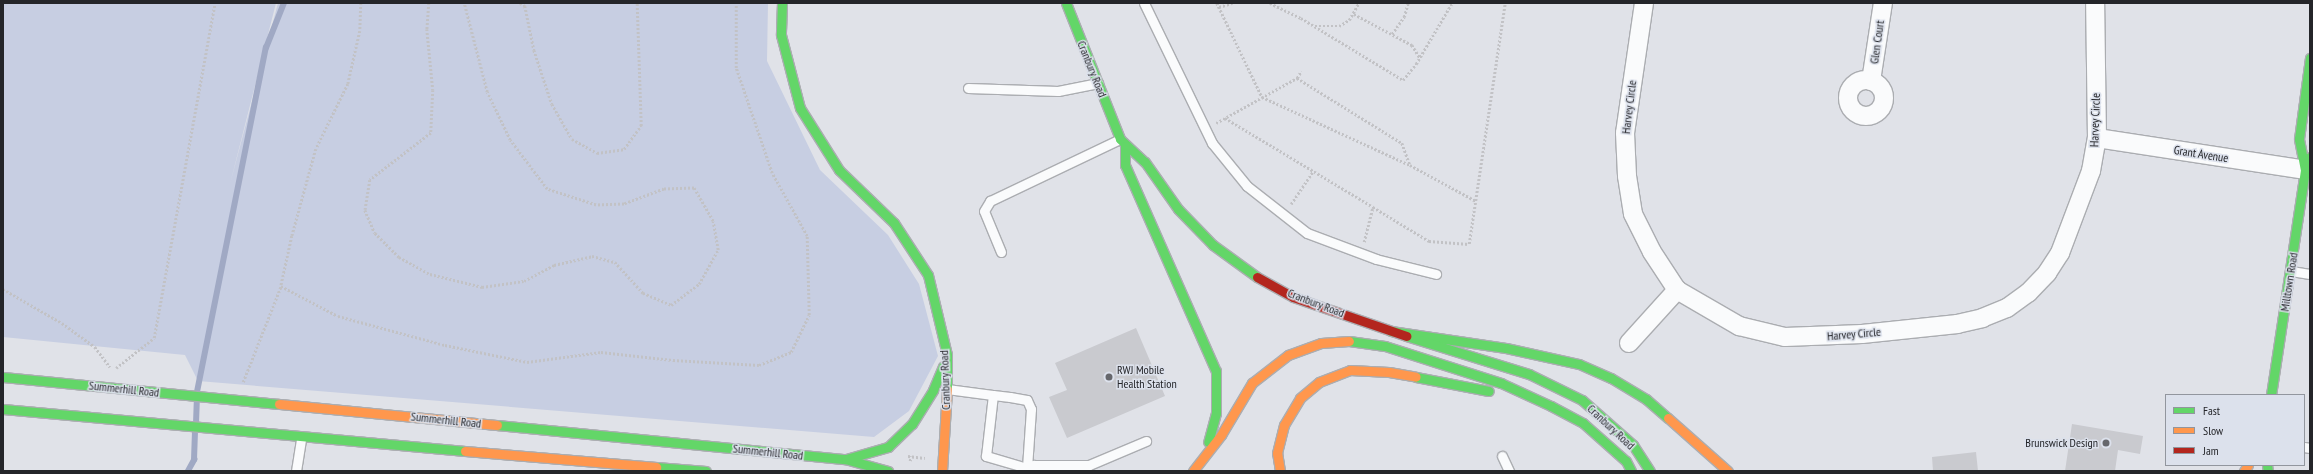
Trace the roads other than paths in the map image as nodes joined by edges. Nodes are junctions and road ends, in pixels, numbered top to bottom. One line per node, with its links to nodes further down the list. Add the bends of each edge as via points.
1 (782, 3): 21 (main road, Cranbury Road, via 781,35 800,108 839,170 894,223 928,275)
2 (1066, 3): 9 (main road, Cranbury Road)
3 (1144, 3): 16 (lane, via 1212,143 1247,186 1307,233 1361,254)
4 (1644, 3): 18 (street, Harvey Circle, via 1625,133 1627,176 1633,214 1655,258)
5 (1884, 3): 8 (street, Glen Court)
6 (2095, 3): 11 (street, Harvey Circle)
7 (2310, 58): 13 (main road, Milltown Road, via 2299,139)
8 (1871, 81)
9 (1098, 83): 10 (lane, via 1058,91); 12 (main road, Cranbury Road)
10 (968, 88)
11 (2097, 138): 13 (street, Grant Avenue); 18 (street, Harvey Circle, via 2091,171 2060,253 2047,273 2028,293 2007,308 1982,318 1957,324 1862,334 1785,337 1739,326)
12 (1122, 142): 14 (lane, via 990,201 984,211); 19 (main road, Cranbury Road, via 1144,162 1178,209 1213,245 1252,274 1293,297); 32 (main road, via 1125,165 1216,371 1216,413)
13 (2308, 164): 15 (main road, Milltown Road)
14 (1001, 252)
15 (2291, 271): 17 (lane); 24 (main road, Milltown Road)
16 (1436, 274)
17 (2310, 274)
18 (1677, 290): 20 (street)
19 (1391, 331): 43 (main road, Cranbury Road, via 1529,374 1582,400 1633,445); 44 (main road, via 1506,348 1579,364 1611,378 1646,399)
20 (1629, 343)
21 (947, 355): 23 (main road, Cranbury Road); 31 (main road, via 933,390 912,424 888,447)
22 (4, 376): 31 (main road, Summerhill Road)
23 (947, 389): 25 (lane); 38 (main road, Cranbury Road)
24 (2271, 394)
25 (993, 395): 34 (lane, via 986,456); 34 (lane, via 1027,400 1031,409)
26 (1551, 406): 32 (main road, Cranbury Road, via 1501,383 1385,346 1350,341 1321,343 1288,355 1252,383); 40 (main road, via 1390,372 1350,370 1319,382 1300,398 1284,425 1277,453); 42 (main road, Cranbury Road, via 1583,423 1626,461)
27 (3, 408): 28 (main road)
28 (301, 438): 33 (main road); 35 (lane)
29 (1146, 441): 34 (lane, via 1089,465 1034,465)
30 (1502, 456): 41 (lane)
31 (845, 459): 37 (main road, Summerhill Road)
32 (1203, 461): 39 (main road, Cranbury Road)
33 (641, 467): 36 (main road)
34 (1026, 469)
35 (296, 471)
36 (706, 471)
37 (888, 471)
38 (942, 471)
39 (1193, 471)
40 (1280, 471)
41 (1509, 471)
42 (1631, 471)
43 (1650, 471)
44 (1728, 471)

